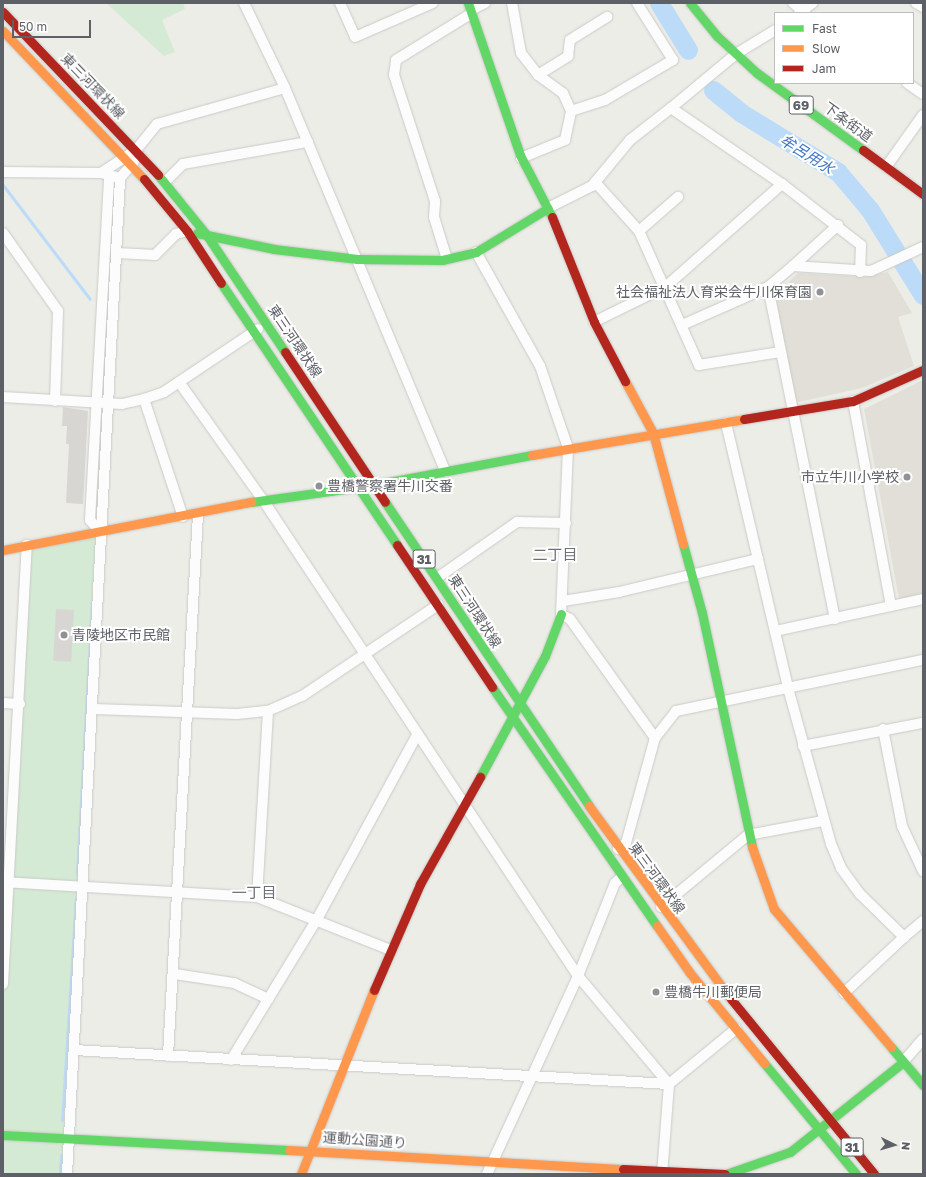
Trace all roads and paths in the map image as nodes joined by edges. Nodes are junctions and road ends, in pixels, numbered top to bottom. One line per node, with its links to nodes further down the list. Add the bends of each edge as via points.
1 (244, 3): 22 (street)
2 (340, 3): 3 (street, via 355,37)
3 (433, 3)
4 (485, 3): 11 (street)
5 (512, 3): 18 (street, via 521,53)
6 (637, 3): 25 (street, via 673,60 605,100)
7 (690, 3): 17 (street, 下条街道 / 69)
8 (813, 3): 12 (street)
9 (916, 3): 10 (street)
10 (923, 7)
11 (470, 9): 30 (street); 51 (street, via 396,60 394,75 435,201 434,218)
12 (799, 9)
13 (3, 12): 28 (street, 東三河環状線 / 31)
14 (607, 17): 18 (street, via 570,40 568,56)
15 (3, 31): 29 (street, 東三河環状線 / 31)
16 (774, 31): 17 (street)
17 (736, 54): 19 (street, 下条街道 / 69); 24 (street)
18 (538, 76): 25 (street, via 563,93)
19 (774, 83)
20 (776, 84): 32 (street, 下条街道 / 69)
21 (908, 84): 23 (street)
22 (285, 88): 27 (street); 28 (street, via 157,124)
23 (923, 94)
24 (671, 108): 37 (street, via 630,140); 38 (street)
25 (571, 112): 30 (street, via 565,140)
26 (923, 115): 32 (street)
27 (308, 142): 36 (street, via 182,164); 50 (street)
28 (136, 150): 29 (street); 31 (street); 36 (street, 東三河環状線 / 31)
29 (124, 158): 31 (street, 東三河環状線 / 31); 34 (street)
30 (521, 158): 41 (street)
31 (133, 166): 35 (street); 43 (street, 東三河環状線 / 31)
32 (886, 167): 39 (street, 下条街道 / 69)
33 (3, 172): 34 (street)
34 (105, 174): 35 (street); 67 (street)
35 (120, 178): 48 (street)
36 (165, 182): 46 (street, 東三河環状線 / 31)
37 (596, 182): 41 (street); 44 (street)
38 (782, 184): 42 (street); 54 (street)
39 (923, 194)
40 (678, 197): 44 (street)
41 (548, 208): 49 (street); 56 (street)
42 (838, 225): 52 (street); 53 (street, via 861,245)
43 (187, 231): 46 (street); 48 (street, via 176,234 155,255); 59 (street, 東三河環状線 / 31)
44 (639, 232): 54 (street)
45 (3, 233): 65 (street, via 58,311)
46 (206, 234): 50 (street, via 274,249); 57 (street, 東三河環状線 / 31)
47 (923, 247): 53 (street, via 891,262)
48 (116, 252): 68 (street)
49 (476, 252): 51 (street); 72 (street, via 540,366)
50 (357, 259): 51 (street); 73 (street)
51 (447, 259)
52 (793, 266): 53 (street); 55 (street)
53 (860, 272)
54 (665, 287): 56 (street); 58 (street)
55 (768, 287): 58 (street); 60 (street)
56 (594, 322): 71 (street)
57 (266, 323): 59 (street); 74 (street, 東三河環状線 / 31)
58 (682, 325): 60 (street, via 699,365)
59 (255, 330): 62 (street); 75 (street, 東三河環状線 / 31)
60 (780, 352): 69 (street)
61 (923, 370): 66 (street)
62 (179, 382): 64 (street); 76 (street)
63 (3, 397): 65 (street)
64 (144, 399): 68 (street); 78 (street)
65 (55, 401): 67 (street)
66 (853, 401): 69 (street); 89 (street)
67 (95, 403): 68 (street); 80 (street, via 90,520)
68 (108, 403): 80 (street)
69 (792, 412): 70 (street); 91 (street)
70 (726, 423): 71 (street); 83 (street)
71 (653, 433): 72 (street); 84 (street)
72 (568, 448): 73 (street); 79 (street)
73 (446, 472): 74 (street)
74 (373, 485): 75 (street); 85 (street, 東三河環状線 / 31)
75 (359, 487): 76 (street); 88 (street, 東三河環状線 / 31)
76 (263, 500): 77 (street); 93 (street)
77 (198, 515): 78 (street); 102 (street)
78 (183, 517): 80 (street)
79 (566, 523): 85 (street, via 517,522); 87 (street)
80 (101, 533): 81 (street); 100 (street)
81 (27, 545): 82 (street); 97 (street)
82 (3, 550)
83 (758, 559): 84 (street); 92 (street)
84 (693, 576): 87 (street); 99 (street)
85 (436, 578): 98 (street, 東三河環状線 / 31)
86 (923, 599): 89 (street)
87 (563, 601): 90 (street)
88 (438, 605): 93 (street); 103 (street, 東三河環状線 / 31)
89 (891, 606): 91 (street)
90 (561, 614): 98 (street); 107 (street, via 570,619)
91 (835, 619): 92 (street)
92 (775, 632): 95 (street)
93 (363, 657): 101 (street, via 302,696); 106 (street)
94 (923, 660): 95 (street)
95 (788, 688): 99 (street); 108 (street)
96 (3, 703): 97 (street)
97 (20, 704): 115 (street)
98 (520, 704): 103 (street); 112 (street, 東三河環状線 / 31)
99 (721, 704): 107 (street, via 676,711); 111 (street)
100 (94, 709): 102 (street); 116 (street)
101 (268, 711): 102 (street); 118 (street)
102 (188, 713): 117 (street)
103 (513, 718): 109 (street); 114 (street, 東三河環状線 / 31)
104 (923, 723): 105 (street)
105 (883, 729): 108 (street); 113 (street, via 902,826)
106 (416, 737): 109 (street); 120 (street)
107 (655, 738): 112 (street, via 626,844)
108 (803, 746): 110 (street)
109 (464, 804): 123 (street); 125 (street)
110 (823, 821): 111 (street); 122 (street, via 841,868 860,894)
111 (748, 835): 119 (street); 127 (street, via 774,909)
112 (618, 849): 119 (street, 東三河環状線 / 31)
113 (923, 871)
114 (622, 877): 125 (street, via 615,883); 129 (street, 東三河環状線 / 31, via 690,973)
115 (6, 882): 116 (street); 126 (street)
116 (83, 888): 117 (street); 131 (street)
117 (179, 894): 118 (street); 124 (street)
118 (257, 897): 120 (street)
119 (661, 907): 140 (street, 東三河環状線 / 31)
120 (316, 921): 123 (street); 128 (street)
121 (923, 921): 122 (street)
122 (904, 937): 127 (street)
123 (390, 950): 136 (street)
124 (176, 974): 128 (street, via 234,983); 133 (street)
125 (578, 976): 137 (street); 138 (street)
126 (3, 984)
127 (844, 993): 135 (street)
128 (268, 998): 134 (street)
129 (736, 1030): 138 (street); 141 (street, 東三河環状線 / 31)
130 (923, 1039): 135 (street)
131 (74, 1050): 133 (street); 143 (street)
132 (923, 1051): 135 (street)
133 (168, 1056): 134 (street)
134 (231, 1060): 136 (street)
135 (903, 1062): 139 (street); 140 (street, 運動公園通り)
136 (341, 1066): 137 (street); 144 (street)
137 (532, 1077): 138 (street); 145 (street)
138 (669, 1084): 146 (street)
139 (923, 1085)
140 (829, 1121): 141 (street, 運動公園通り); 153 (street, 東三河環状線 / 31)
141 (818, 1130): 147 (street, 運動公園通り, via 790,1152); 152 (street, 東三河環状線 / 31)
142 (3, 1135): 143 (street, 運動公園通り)
143 (69, 1138): 144 (street, 運動公園通り); 148 (street)
144 (309, 1149): 145 (street, 運動公園通り); 149 (street)
145 (492, 1163): 146 (street, 運動公園通り); 150 (street)
146 (662, 1172): 151 (street, 運動公園通り)
147 (742, 1173): 151 (street, 運動公園通り)
148 (67, 1174)
149 (301, 1174)
150 (487, 1174)
151 (725, 1174)
152 (856, 1174)
153 (874, 1174)

